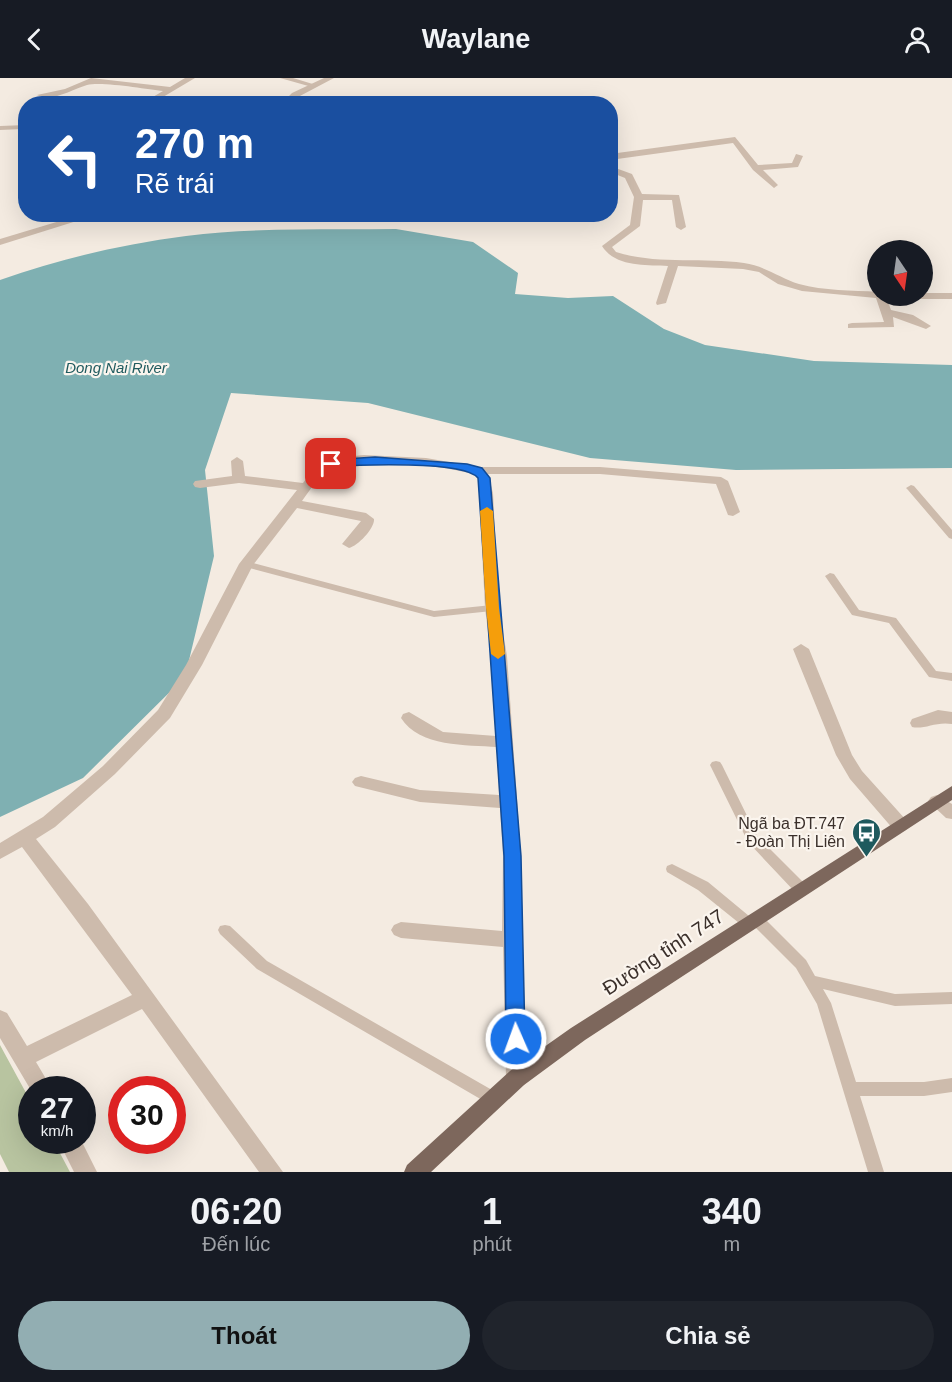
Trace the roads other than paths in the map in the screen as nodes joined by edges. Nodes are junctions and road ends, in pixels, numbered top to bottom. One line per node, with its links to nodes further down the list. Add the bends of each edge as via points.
1 (98, 78): 5 (street)
2 (191, 78): 7 (street)
3 (284, 78): 6 (street)
4 (330, 78): 6 (street)
5 (89, 82): 7 (street); 8 (street)
6 (312, 85): 10 (street)
7 (171, 89): 9 (street)
8 (41, 95)
9 (160, 96)
10 (296, 96)
11 (18, 127): 12 (street)
12 (0, 128)
13 (618, 156): 15 (street, via 735,140)
14 (799, 156): 15 (street, via 795,165)
15 (756, 168): 17 (street)
16 (618, 171): 18 (street, via 629,176)
17 (774, 184)
18 (639, 197): 20 (street, via 676,196); 22 (street, via 635,226 610,243 609,250 634,261)
19 (68, 222): 21 (street)
20 (681, 227)
21 (0, 242)
22 (674, 264): 23 (street, via 754,268 802,288); 26 (street)
23 (867, 294)
24 (933, 297): 25 (street)
25 (952, 297)
26 (661, 303)
27 (884, 306): 28 (street)
28 (887, 312): 29 (street, via 890,325); 30 (street)
29 (852, 326)
30 (926, 326)
31 (237, 461): 33 (street)
32 (478, 471): 35 (street, via 428,463 342,461 325,467); 38 (street, via 544,467 660,473 721,481); 43 (street, via 484,478 486,493)
33 (239, 479): 34 (street); 35 (street)
34 (200, 484)
35 (306, 487): 37 (street)
36 (911, 488): 39 (lane)
37 (294, 503): 40 (street, via 367,519 368,523); 41 (street)
38 (733, 512)
39 (952, 536)
40 (349, 544)
41 (246, 564): 43 (lane, via 434,614); 55 (street, via 164,714 109,770)
42 (830, 576): 45 (lane, via 856,613 892,620 933,674)
43 (492, 608): 49 (street)
44 (801, 649): 54 (street, via 844,755 856,775)
45 (952, 677)
46 (409, 717): 49 (street, via 435,736)
47 (952, 718): 48 (street, via 938,716)
48 (918, 723)
49 (505, 742): 52 (street)
50 (716, 765): 58 (lane, via 752,839)
51 (361, 782): 52 (street, via 420,796)
52 (508, 802): 62 (street)
53 (947, 802): 54 (main road, Đường tỉnh 747)
54 (900, 825): 58 (main road, Đường tỉnh 747)
55 (26, 838): 56 (street); 64 (street)
56 (0, 852)
57 (672, 869): 59 (lane)
58 (801, 889): 59 (main road, Đường tỉnh 747)
59 (752, 921): 63 (lane, via 785,947); 69 (main road, Đường tỉnh 747)
60 (225, 930): 72 (lane, via 262,965)
61 (401, 930): 62 (street)
62 (512, 940): 69 (street)
63 (813, 981): 65 (lane, via 895,1000); 71 (lane, via 824,1003)
64 (145, 998): 67 (street); 75 (street)
65 (952, 998)
66 (0, 1019): 67 (street)
67 (23, 1058): 68 (street)
68 (33, 1076)
69 (517, 1078): 72 (main road, Đường tỉnh 747)
70 (952, 1085): 71 (lane)
71 (850, 1089): 77 (lane)
72 (494, 1099): 76 (main road, Đường tỉnh 747)
73 (76, 1154): 74 (street)
74 (86, 1172)
75 (272, 1172)
76 (415, 1172)
77 (876, 1172)

